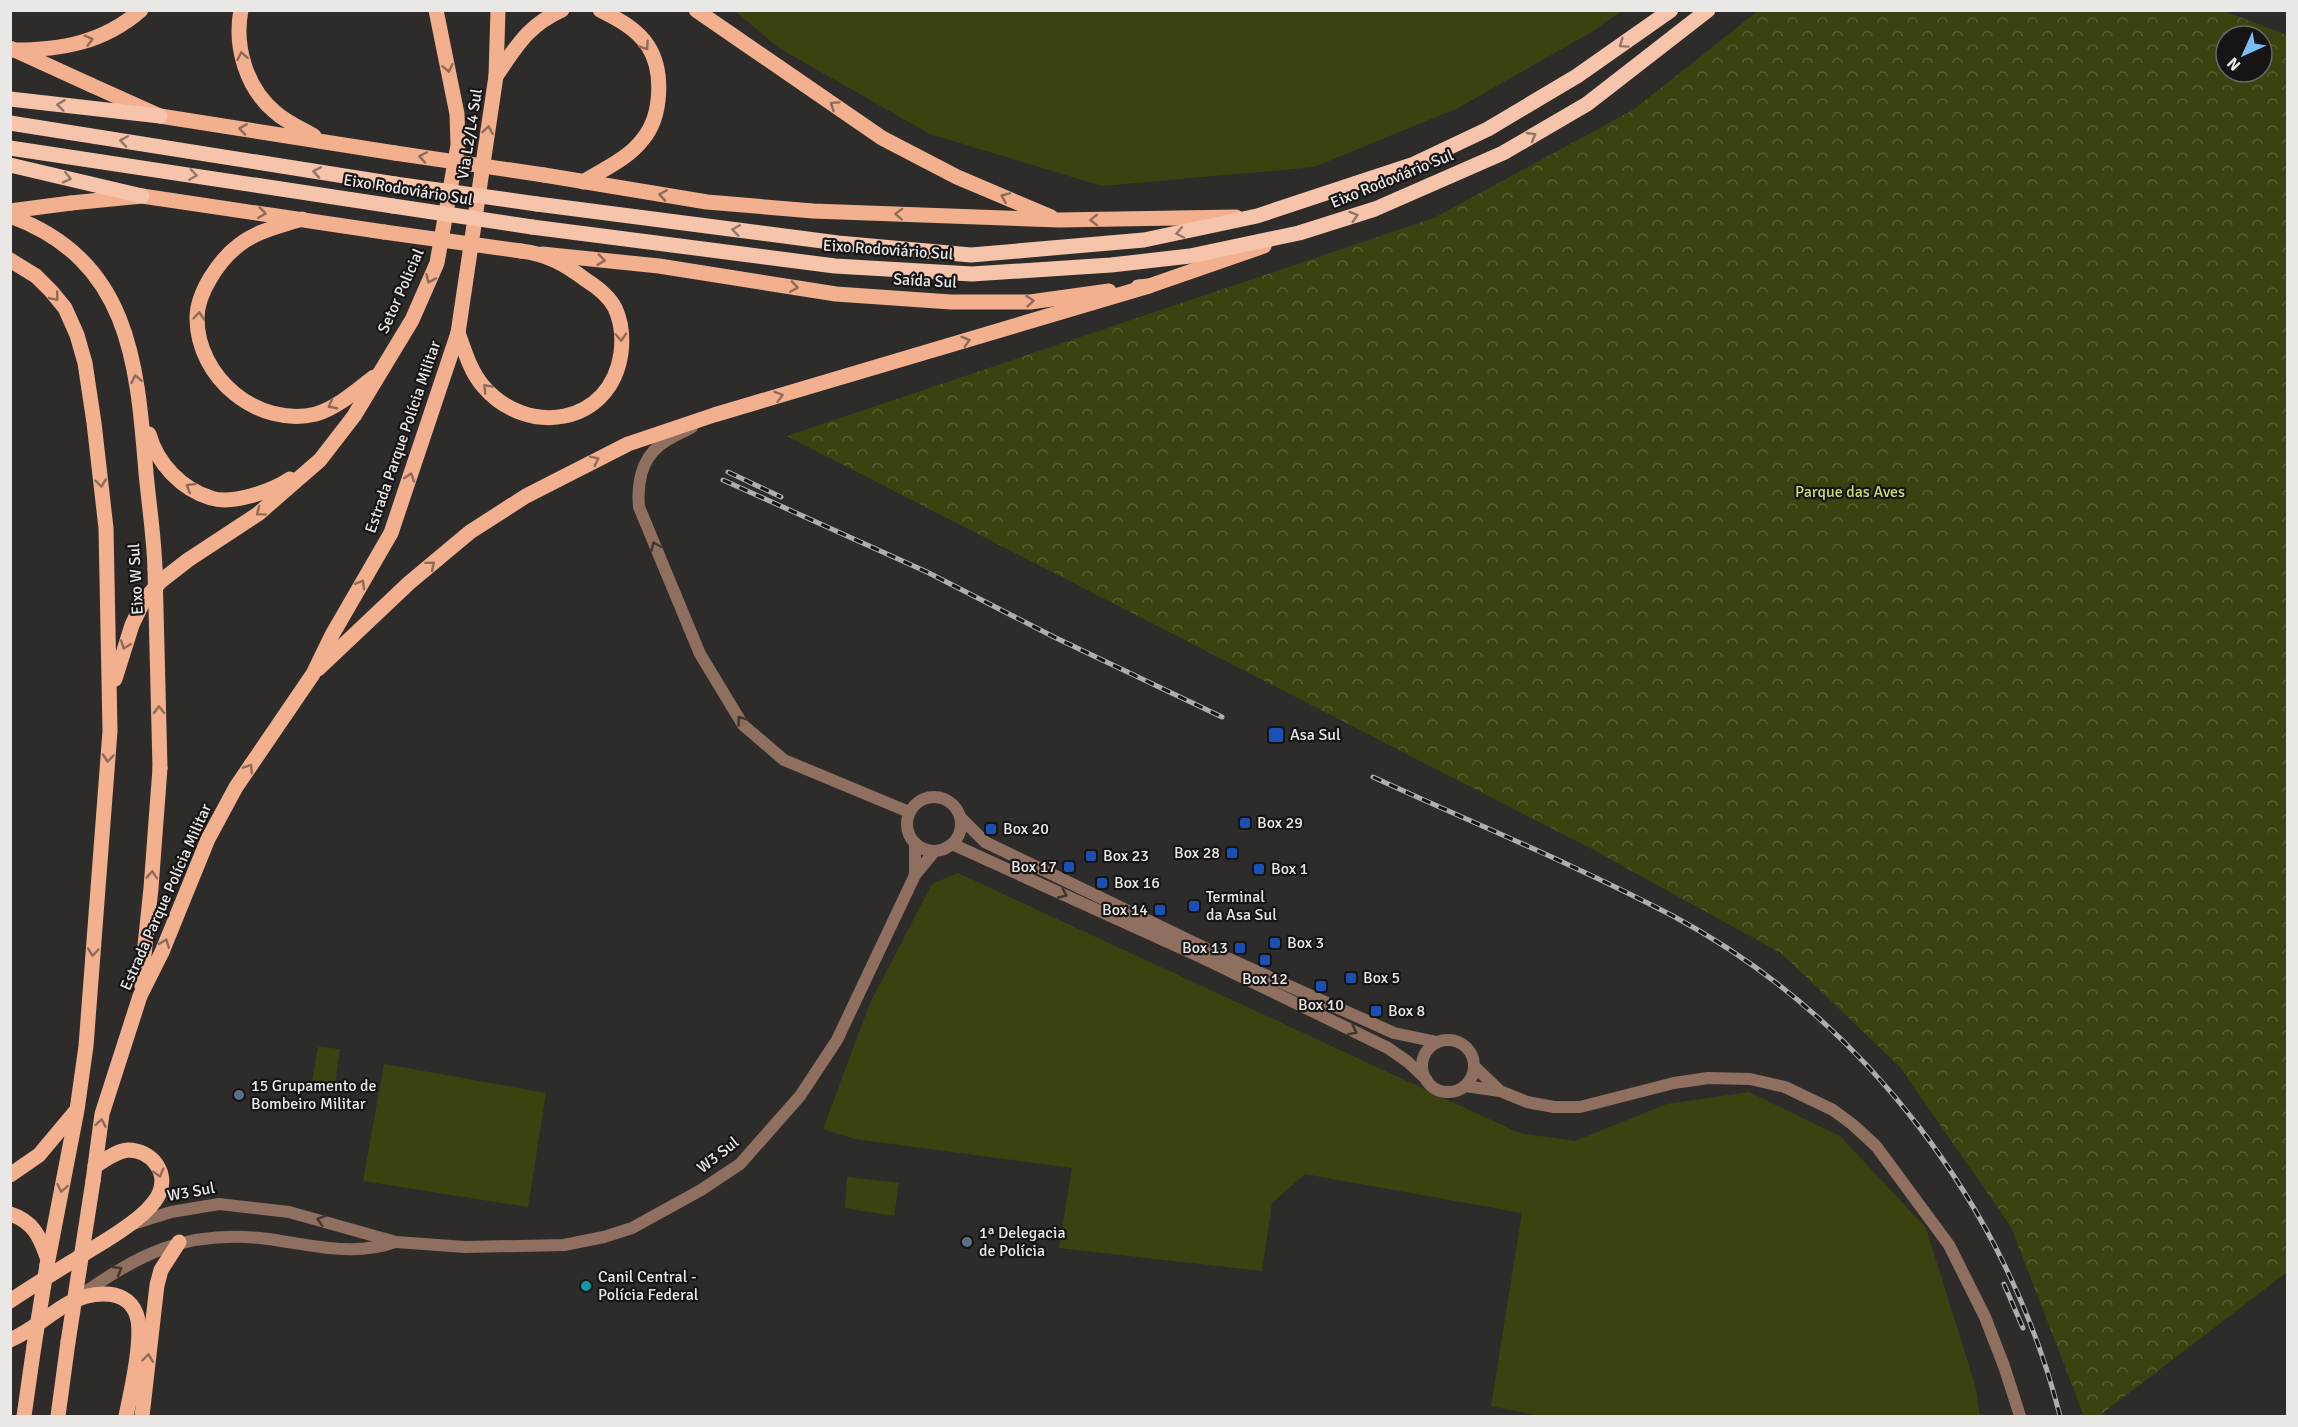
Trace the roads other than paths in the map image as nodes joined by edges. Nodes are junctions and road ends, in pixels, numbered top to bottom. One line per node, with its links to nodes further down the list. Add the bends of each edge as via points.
1 (141, 10): 10 (main road, one-way to 1, via 45,50 96,39)
2 (241, 10): 15 (main road, one-way to 2, via 274,112 256,91 244,66 239,40)
3 (436, 10): 30 (main road, Setor Policial, one-way to 30, via 457,114 458,145 437,263 412,320)
4 (498, 10): 11 (main road, Via L2/L4 Sul)
5 (562, 10): 11 (main road, via 542,19 520,40)
6 (600, 10): 18 (main road, one-way to 18, via 625,22 648,47 659,97 644,138 625,157)
7 (696, 10): 24 (main road, one-way to 7, via 957,177 882,138)
8 (1671, 10): 22 (highway, Eixo Rodoviário Sul, one-way to 22, via 1577,76 1488,129 1414,164)
9 (1708, 10): 25 (highway, Eixo Rodoviário Sul, one-way to 9, via 1375,209 1503,153 1587,104)
10 (10, 49): 13 (main road, bridge)
11 (496, 76): 29 (main road, Via L2/L4 Sul, one-way to 11)
12 (10, 99): 13 (highway, one-way to 12)
13 (160, 116): 15 (main road, one-way to 13)
14 (10, 123): 22 (highway, Eixo Rodoviário Sul, one-way to 14, bridge, via 1144,240 971,255 837,243 537,204)
15 (322, 141): 18 (main road, one-way to 15, bridge)
16 (10, 148): 25 (highway, Eixo Rodoviário Sul, one-way to 25, bridge, via 532,226 835,266 972,274 1111,265 1190,256)
17 (10, 165): 19 (highway, one-way to 19)
18 (583, 182): 24 (main road, one-way to 18, via 813,211 707,202)
19 (142, 196): 20 (main road, bridge); 23 (main road, Saída Sul, one-way to 23)
20 (10, 211)
21 (10, 216): 31 (main road, Eixo W Sul, one-way to 21, via 129,346 101,284 80,256 37,226)
22 (1257, 216): 24 (main road, one-way to 24)
23 (302, 219): 26 (main road, Saída Sul, bridge); 30 (main road, one-way to 23, via 328,408 289,417 258,409 231,392 210,366 196,317 207,282 238,244)
24 (1059, 220)
25 (1299, 233): 28 (main road, Saída Sul)
26 (543, 254): 28 (main road, Saída Sul, one-way to 28, via 659,266 836,294 951,302 1030,302); 29 (main road, one-way to 29, via 577,272 609,298 615,308 623,336 620,363 610,386 597,401 579,412 551,419 529,416 504,405 483,386)
27 (10, 260): 35 (main road, one-way to 35, via 36,276 65,308 85,363 106,528)
28 (1149, 286): 32 (main road, one-way to 28)
29 (458, 333): 34 (main road, Estrada Parque Polícia Militar, one-way to 29, via 391,532)
30 (381, 373): 33 (main road, Setor Policial)
31 (142, 411): 33 (main road, one-way to 31, via 265,492 213,499 184,484 162,463 153,449); 42 (main road, Eixo W Sul, one-way to 31, bridge, via 160,768 155,569)
32 (714, 415): 34 (main road, one-way to 32, via 409,583 470,532 526,496 628,444); 36 (street, one-way to 32, via 784,760 743,725 700,654 639,507 637,488 659,446)
33 (320, 460): 35 (main road, one-way to 35, via 258,514 188,560 144,600 118,663)
34 (313, 674): 42 (main road, Estrada Parque Polícia Militar, one-way to 34, via 208,839 236,787)
35 (110, 699): 48 (main road, one-way to 48, via 88,1011)
36 (909, 812): 37 (street, via 921,800 940,798 956,808); 38 (street, via 907,829)
37 (960, 817): 39 (street, via 961,827); 43 (street, via 984,842 1207,949 1394,1033)
38 (915, 843): 40 (street); 41 (street, W3 Sul)
39 (952, 844): 40 (street); 45 (street, one-way to 45, via 1203,958 1388,1048)
40 (934, 852): 41 (street, W3 Sul)
41 (915, 875): 54 (street, W3 Sul, via 826,1059 765,1138 725,1176 632,1228 604,1237 564,1245 498,1248)
42 (140, 996): 49 (main road, Estrada Parque Polícia Militar, one-way to 42, via 102,1114)
43 (1437, 1042): 44 (street, via 1458,1041 1472,1054); 45 (street, via 1423,1058 1422,1070)
44 (1474, 1066): 46 (street); 47 (street)
45 (1427, 1080): 46 (street, via 1445,1092)
46 (1465, 1086): 47 (street)
47 (1500, 1091): 69 (street, via 1527,1102 1580,1107 1674,1083 1708,1078 1750,1079 1785,1087 1833,1110 1876,1146 1949,1245 1985,1317)
48 (76, 1110): 50 (main road, via 39,1155); 55 (main road, one-way to 55)
49 (94, 1173): 52 (main road, one-way to 52, via 114,1155 128,1150 140,1152 159,1168 159,1194); 61 (main road, Estrada Parque Polícia Militar, bridge)
50 (10, 1175)
51 (10, 1214): 55 (main road, via 22,1218 35,1230)
52 (129, 1226): 54 (street, W3 Sul, one-way to 52, via 289,1212 246,1205 195,1207); 56 (main road, W3 Sul)
53 (178, 1242): 54 (street, W3 Sul, via 234,1237 326,1249 375,1248); 59 (street, W3 Sul, one-way to 53, via 115,1271); 68 (main road, one-way to 53, via 157,1285)
54 (396, 1242)
55 (47, 1262): 62 (main road, bridge)
56 (35, 1284): 57 (main road); 58 (main road, W3 Sul)
57 (10, 1288)
58 (10, 1301)
59 (70, 1303): 60 (main road, W3 Sul); 67 (main road, via 116,1294 135,1313 137,1340)
60 (10, 1340)
61 (64, 1370): 65 (main road, Estrada Parque Polícia Militar); 66 (main road)
62 (28, 1380): 63 (main road); 64 (main road)
63 (15, 1416)
64 (24, 1416)
65 (58, 1416)
66 (66, 1416)
67 (126, 1416)
68 (142, 1416)
69 (2020, 1416)

